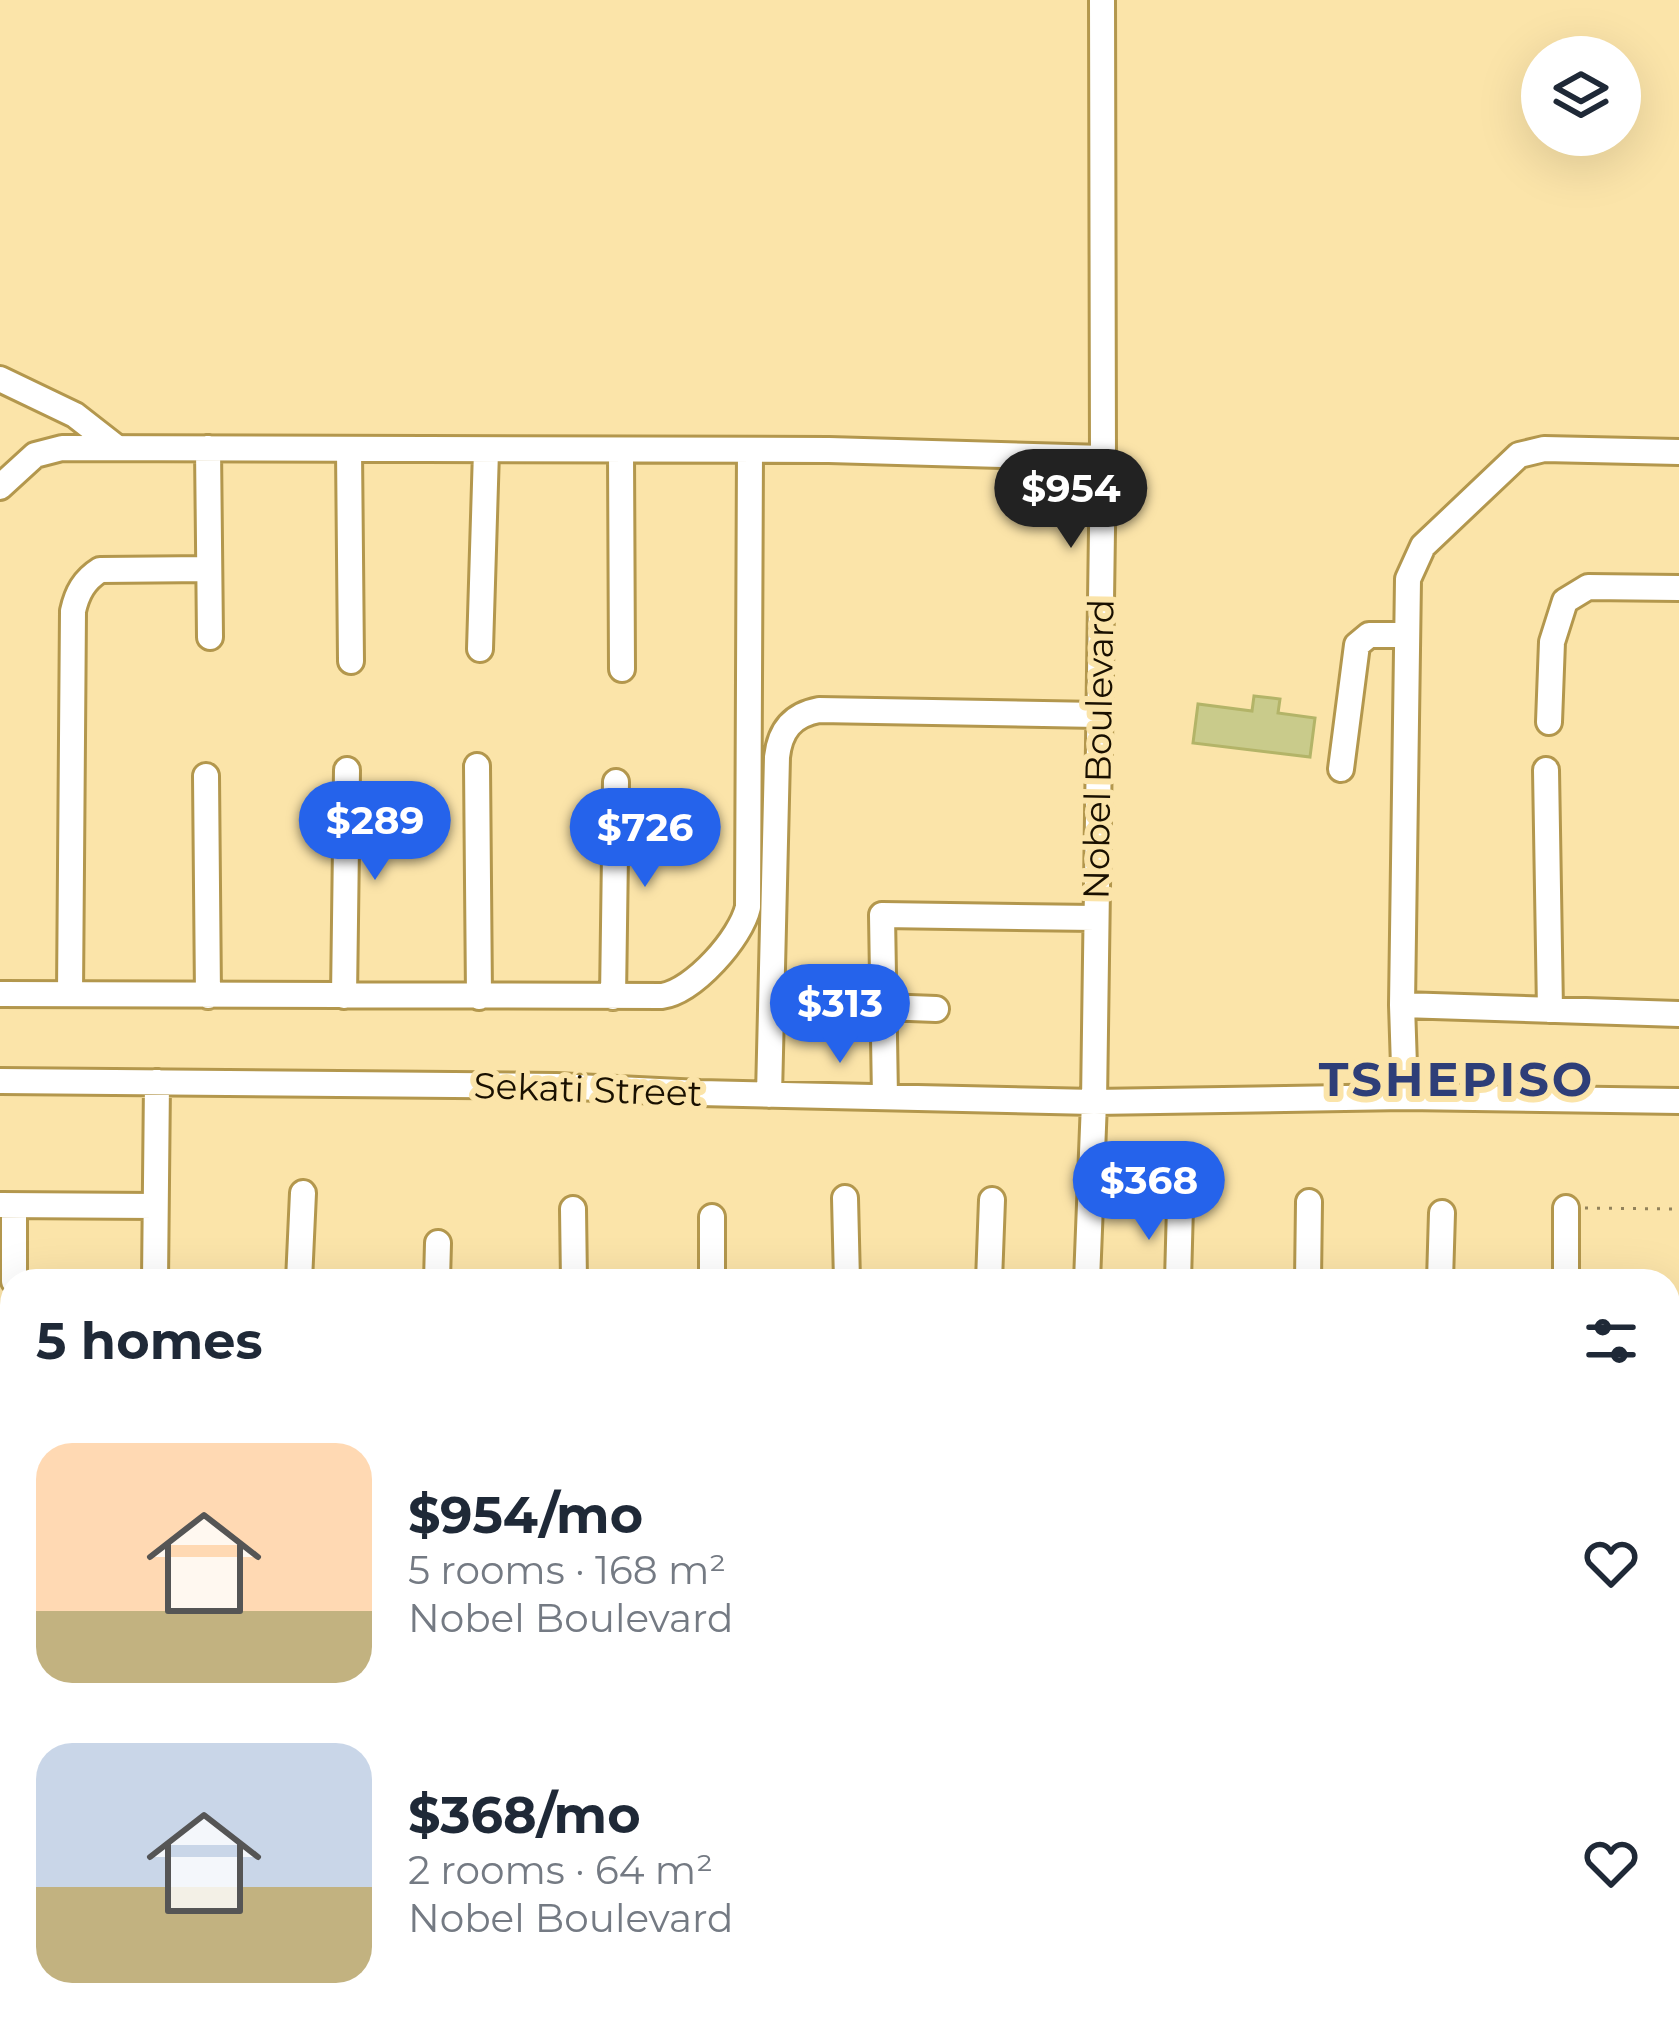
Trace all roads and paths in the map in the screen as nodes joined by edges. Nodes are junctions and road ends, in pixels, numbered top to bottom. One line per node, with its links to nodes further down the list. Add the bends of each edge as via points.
1 (1102, 0): 10 (street, Nobel Boulevard)
2 (0, 379): 3 (street, via 75,416)
3 (116, 447): 4 (street); 11 (street, via 44,452)
4 (208, 448): 5 (street); 12 (street)
5 (349, 450): 6 (street); 17 (street)
6 (486, 451): 7 (street); 16 (street)
7 (621, 452): 8 (street); 18 (street)
8 (750, 452): 10 (street); 33 (street, via 746,918 732,942 677,992)
9 (1679, 452): 14 (street, via 1544,449 1509,461 1416,556)
10 (1102, 458): 19 (street, Nobel Boulevard)
11 (0, 487)
12 (209, 569): 15 (street); 29 (street, via 100,570 76,597)
13 (1679, 588): 20 (street, via 1588,587 1565,601 1552,642)
14 (1407, 635): 22 (street, via 1370,635 1358,645); 34 (street)
15 (210, 638)
16 (481, 649)
17 (351, 661)
18 (622, 669)
19 (1098, 715): 27 (street, Nobel Boulevard); 41 (street, via 819,710 792,720 777,757)
20 (1550, 722)
21 (477, 766): 32 (street)
22 (1340, 769)
23 (347, 770): 31 (street)
24 (1546, 770): 37 (street)
25 (206, 776): 30 (street)
26 (616, 782): 33 (street)
27 (1095, 918): 35 (street, via 882,914); 45 (street, Nobel Boulevard)
28 (0, 994): 29 (street)
29 (70, 994): 30 (street)
30 (208, 996): 31 (street)
31 (344, 996): 32 (street)
32 (479, 997): 33 (street)
33 (614, 997)
34 (1402, 1005): 37 (street); 43 (street)
35 (884, 1007): 36 (street); 42 (street)
36 (936, 1009)
37 (1550, 1010): 38 (street)
38 (1679, 1013)
39 (0, 1081): 40 (street, Sekati Street)
40 (157, 1082): 41 (street, Sekati Street); 51 (street)
41 (769, 1095): 42 (street, Sekati Street)
42 (886, 1097): 45 (street, Sekati Street)
43 (1405, 1097): 44 (street, Sekati Street); 45 (street, Sekati Street)
44 (1679, 1101)
45 (1094, 1102): 67 (street, Nobel Boulevard)
46 (303, 1193): 61 (street)
47 (844, 1198): 65 (street)
48 (992, 1200): 66 (street)
49 (1310, 1202): 69 (street)
50 (7, 1205): 51 (street); 59 (street)
51 (155, 1206): 60 (street)
52 (1180, 1206): 68 (street)
53 (1566, 1208): 55 (path); 71 (street)
54 (573, 1209): 63 (street)
55 (1679, 1209)
56 (1442, 1213): 70 (street)
57 (712, 1217): 64 (street)
58 (438, 1243): 62 (street)
59 (13, 1269)
60 (154, 1269)
61 (300, 1269)
62 (437, 1269)
63 (574, 1269)
64 (712, 1269)
65 (847, 1269)
66 (989, 1269)
67 (1087, 1269)
68 (1178, 1269)
69 (1308, 1269)
70 (1440, 1269)
71 (1566, 1269)

